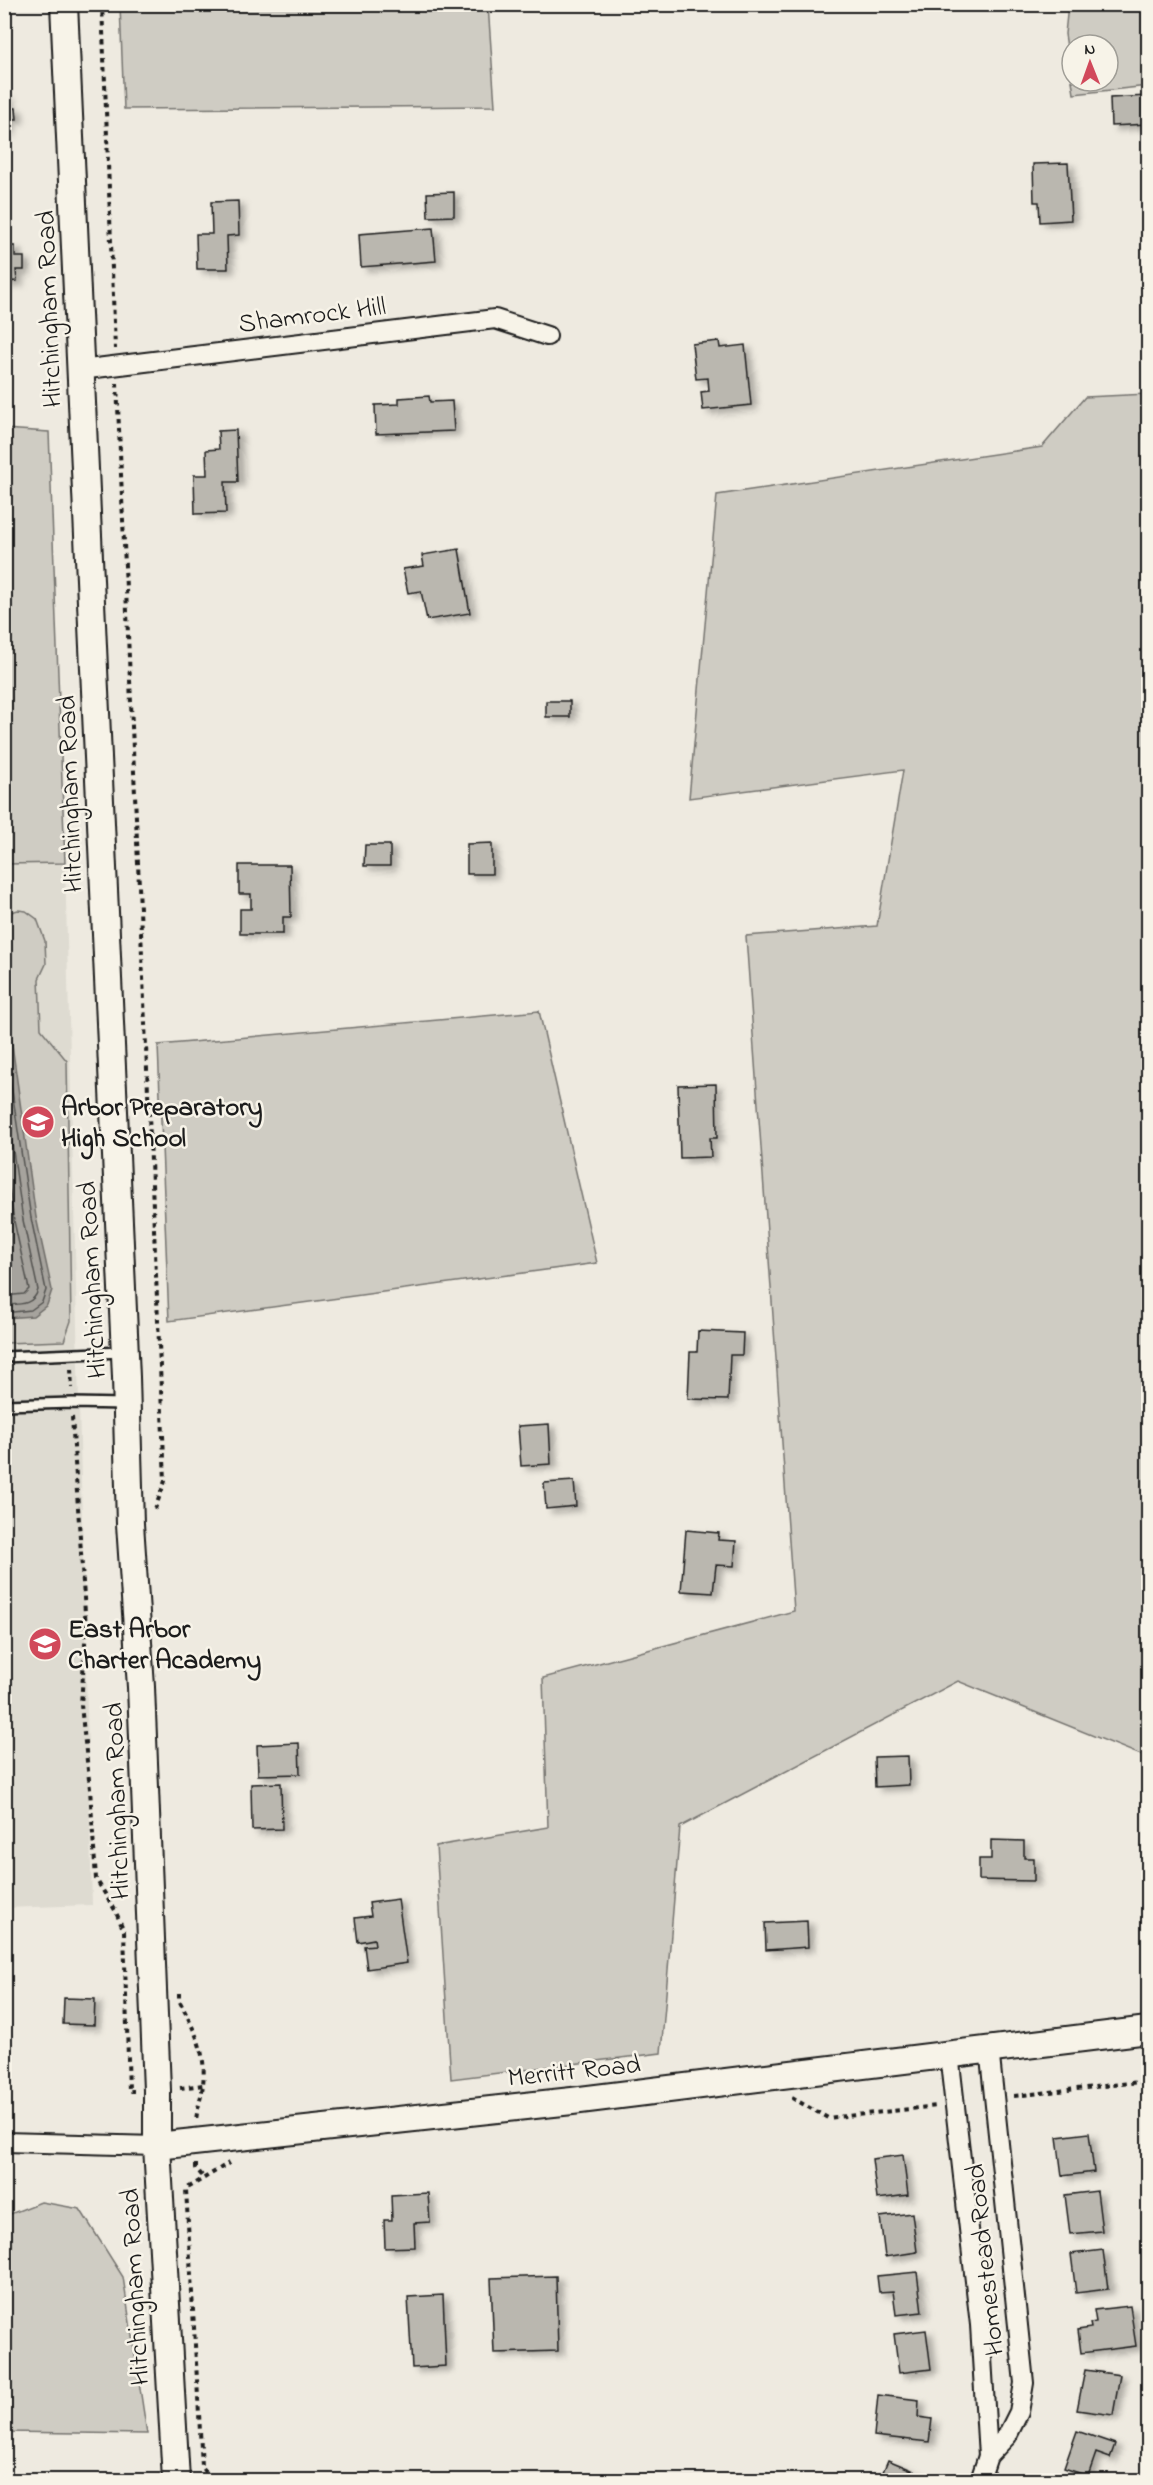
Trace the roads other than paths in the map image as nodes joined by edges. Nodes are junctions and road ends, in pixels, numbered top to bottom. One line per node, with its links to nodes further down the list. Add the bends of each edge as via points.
1 (64, 4): 3 (street, Hitchingham Road)
2 (547, 336): 3 (street, Shamrock Hill, via 495,319)
3 (80, 370): 4 (street, Hitchingham Road)
4 (124, 1352): 5 (lane); 6 (street, Hitchingham Road)
5 (4, 1357)
6 (126, 1404): 7 (lane); 12 (street, Hitchingham Road, via 141,1687)
7 (4, 1405)
8 (1149, 2030): 9 (street, Merritt Road)
9 (989, 2048): 10 (street, Merritt Road); 13 (street, Homestead Road, via 1024,2383 1019,2412 1007,2436)
10 (949, 2054): 12 (street, Merritt Road, via 583,2100); 13 (street, Homestead Road, via 980,2325)
11 (4, 2142): 12 (street, Merritt Road)
12 (157, 2145): 14 (street, Hitchingham Road)
13 (988, 2457): 15 (street, Homestead Road)
14 (176, 2481)
15 (980, 2481)

